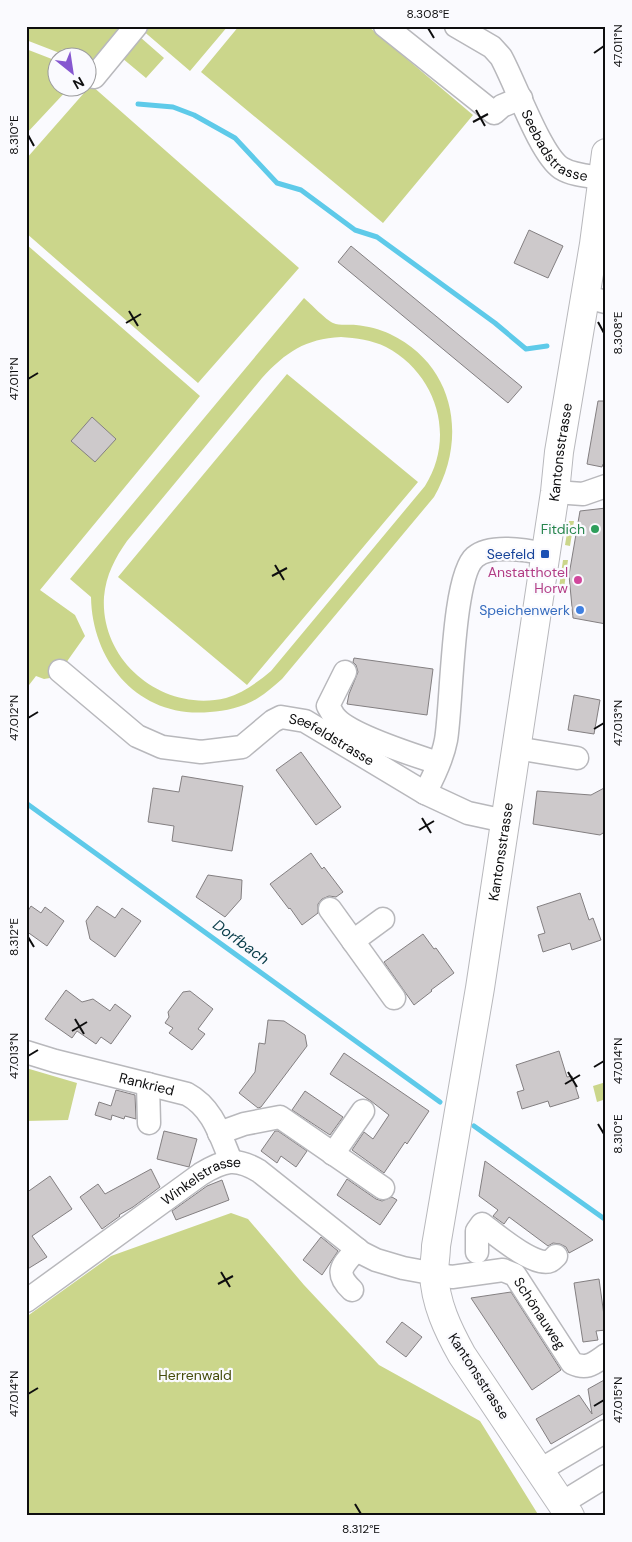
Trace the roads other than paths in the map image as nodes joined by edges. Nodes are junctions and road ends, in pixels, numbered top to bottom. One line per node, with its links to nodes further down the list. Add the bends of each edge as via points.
1 (136, 26): 4 (street)
2 (385, 26): 5 (street, Seebadstrasse, via 494,112)
3 (456, 26): 5 (street, Seebadstrasse, via 496,51)
4 (98, 72)
5 (521, 98): 6 (street, Seebadstrasse, via 541,143 560,168 573,173)
6 (604, 165): 7 (main road, Kantonsstrasse, via 594,244)
7 (596, 300): 9 (main road, Kantonsstrasse, via 559,452)
8 (606, 486): 9 (street, via 583,494)
9 (555, 492): 10 (main road, Kantonsstrasse)
10 (545, 554): 13 (main road, Kantonsstrasse); 15 (street, via 498,549 482,553 470,562 461,594 446,741)
11 (60, 671): 16 (street, Seefeldstrasse, via 137,736 162,747 201,752 242,747 273,721 281,717 294,718 305,721)
12 (345, 672): 15 (street, via 328,706 334,718 383,744)
13 (516, 748): 14 (street); 17 (main road, Kantonsstrasse)
14 (577, 758)
15 (438, 763): 16 (street)
16 (425, 793): 17 (street, Seefeldstrasse, via 468,813)
17 (505, 821): 34 (main road, Kantonsstrasse)
18 (330, 909): 20 (street)
19 (383, 919): 20 (street)
20 (353, 941): 21 (street)
21 (394, 998)
22 (26, 1052): 23 (street, Rankried)
23 (148, 1084): 25 (street); 26 (street, Rankried, via 177,1090 197,1099 213,1118)
24 (363, 1111): 27 (street)
25 (149, 1123)
26 (219, 1133): 27 (street, via 280,1117); 28 (street, Rankried)
27 (333, 1154): 29 (street)
28 (231, 1161): 30 (street, Winkelstrasse, via 247,1164 259,1172); 36 (street, Winkelstrasse, via 201,1174)
29 (383, 1188)
30 (357, 1249): 34 (street, Winkelstrasse, via 376,1260); 35 (street, via 341,1271)
31 (477, 1252): 32 (street, via 477,1231 482,1224)
32 (514, 1262): 33 (street); 34 (street, Schönauweg, via 503,1270 452,1277); 37 (street, Schönauweg, via 515,1275 572,1363 579,1367 589,1366)
33 (551, 1265)
34 (434, 1274): 39 (main road, Kantonsstrasse, via 439,1306 450,1334)
35 (352, 1290)
36 (26, 1301)
37 (606, 1355)
38 (606, 1431): 39 (street)
39 (540, 1470): 41 (main road, Kantonsstrasse)
40 (606, 1476): 41 (street)
41 (566, 1509)

